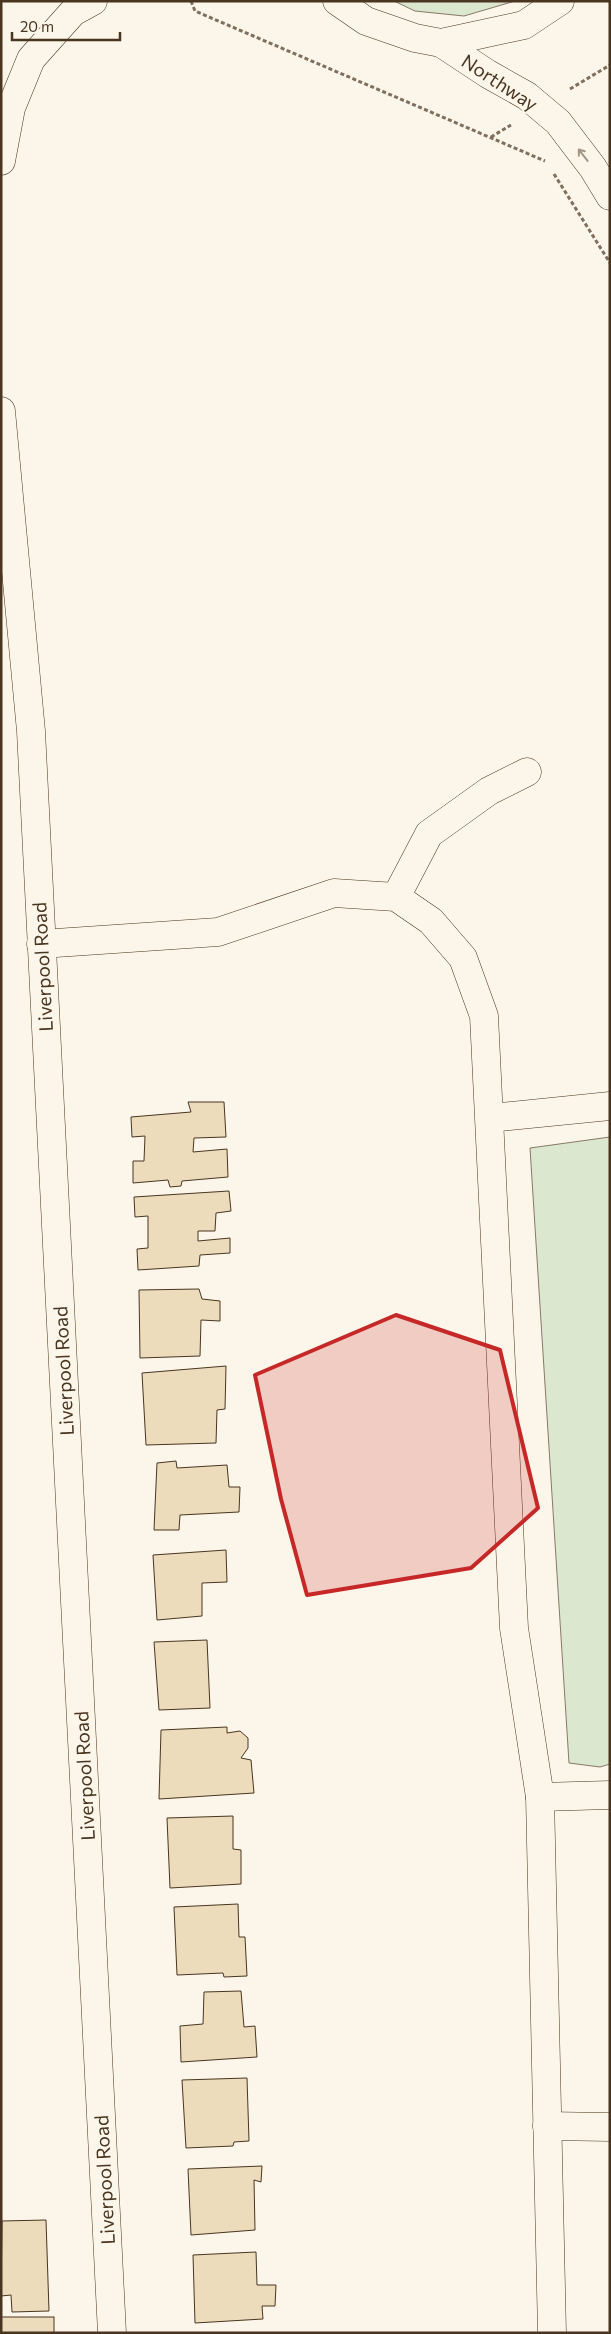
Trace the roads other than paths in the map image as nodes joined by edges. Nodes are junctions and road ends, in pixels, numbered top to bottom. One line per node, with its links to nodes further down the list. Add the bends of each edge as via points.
1 (93, 1): 5 (main road, via 73,12 31,59 11,108)
2 (337, 1): 4 (main road, via 366,21 415,38)
3 (560, 1): 4 (main road, via 524,25)
4 (441, 43): 6 (main road, Northway, one-way to 4, via 558,122 527,96)
5 (1, 161)
6 (610, 196)
7 (1, 411): 10 (main road, Liverpool Road, via 31,731)
8 (527, 772): 9 (main road, via 489,791 429,834)
9 (396, 897): 10 (main road, via 334,893 218,932); 12 (main road, via 431,921 463,958 484,1016)
10 (41, 944): 17 (main road, Liverpool Road)
11 (610, 1106): 12 (main road)
12 (490, 1118): 14 (main road, via 514,1628)
13 (610, 1795): 14 (main road)
14 (540, 1797): 15 (main road)
15 (547, 2126): 16 (main road); 18 (main road)
16 (610, 2127)
17 (112, 2333)
18 (552, 2333)

